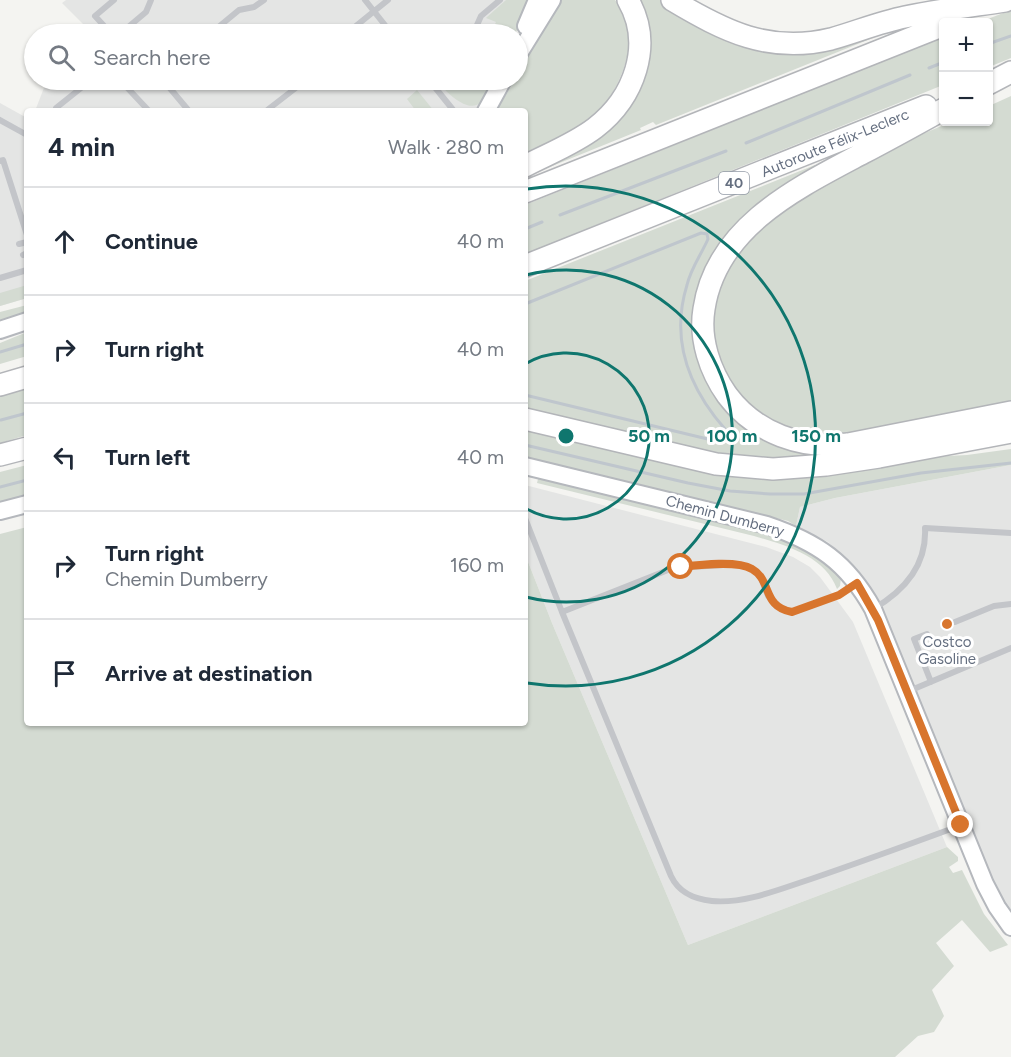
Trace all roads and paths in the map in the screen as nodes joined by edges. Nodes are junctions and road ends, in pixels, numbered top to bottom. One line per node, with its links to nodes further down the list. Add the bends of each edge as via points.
1 (114, 0): 14 (lane, via 95,15)
2 (151, 0): 15 (lane, via 146,12)
3 (264, 0): 16 (lane, via 254,8 239,10)
4 (365, 0): 12 (lane)
5 (388, 0): 12 (lane)
6 (500, 0): 19 (lane)
7 (537, 0): 20 (street)
8 (552, 0): 22 (street)
9 (628, 0): 42 (highway, via 641,45 627,92 593,129)
10 (672, 0): 11 (highway, via 738,35 793,43 834,38 905,17)
11 (1006, 1): 13 (highway)
12 (374, 12): 17 (lane); 18 (lane)
13 (961, 18)
14 (103, 24)
15 (132, 24)
16 (222, 24)
17 (359, 24)
18 (384, 24)
19 (477, 24)
20 (527, 24)
21 (939, 28): 43 (highway)
22 (528, 39)
23 (1011, 72): 24 (highway)
24 (993, 81)
25 (78, 90): 32 (lane)
26 (129, 90): 33 (lane)
27 (171, 90): 34 (lane)
28 (293, 90): 35 (lane)
29 (437, 90): 36 (lane)
30 (498, 90): 37 (street)
31 (939, 101): 51 (highway, Autoroute Félix-Leclerc / 40)
32 (56, 108)
33 (146, 108)
34 (186, 108)
35 (270, 108)
36 (452, 108)
37 (488, 108)
38 (939, 112): 58 (highway, via 797,188 736,239 708,288 703,330 708,357 720,383 746,416 769,431 804,443 848,444)
39 (0, 120): 40 (lane)
40 (24, 133)
41 (0, 161): 44 (lane, via 3,160)
42 (528, 164)
43 (528, 191)
44 (15, 196): 45 (lane); 46 (lane)
45 (5, 199)
46 (24, 225)
47 (16, 232): 48 (lane)
48 (24, 232)
49 (24, 243): 50 (lane)
50 (19, 244)
51 (528, 265)
52 (24, 271): 53 (lane)
53 (0, 278)
54 (24, 322): 55 (street)
55 (0, 330)
56 (24, 378): 57 (highway)
57 (0, 385)
58 (1011, 412)
59 (528, 420): 60 (highway, via 716,464 762,468 826,465)
60 (1011, 432)
61 (24, 449): 62 (highway)
62 (0, 455)
63 (528, 467): 68 (street, Chemin Dumberry, via 780,529 830,554)
64 (24, 505): 65 (street)
65 (0, 511)
66 (528, 526): 71 (lane)
67 (1011, 533): 70 (lane, via 925,528 921,558 912,577)
68 (857, 583): 70 (street, Chemin Dumberry); 71 (lane, via 839,595 792,612 776,606 752,569 740,565 689,566 657,574)
69 (1011, 604): 72 (lane, via 994,606)
70 (873, 609): 76 (street, Chemin Dumberry)
71 (562, 612): 77 (lane, via 671,876 684,893 711,901 753,897)
72 (955, 622)
73 (927, 634): 75 (lane, via 914,639)
74 (1011, 648): 75 (lane)
75 (931, 682): 76 (lane)
76 (908, 692): 77 (street, Chemin Dumberry)
77 (961, 825): 78 (street, Chemin Dumberry, via 992,897)
78 (1011, 927)

